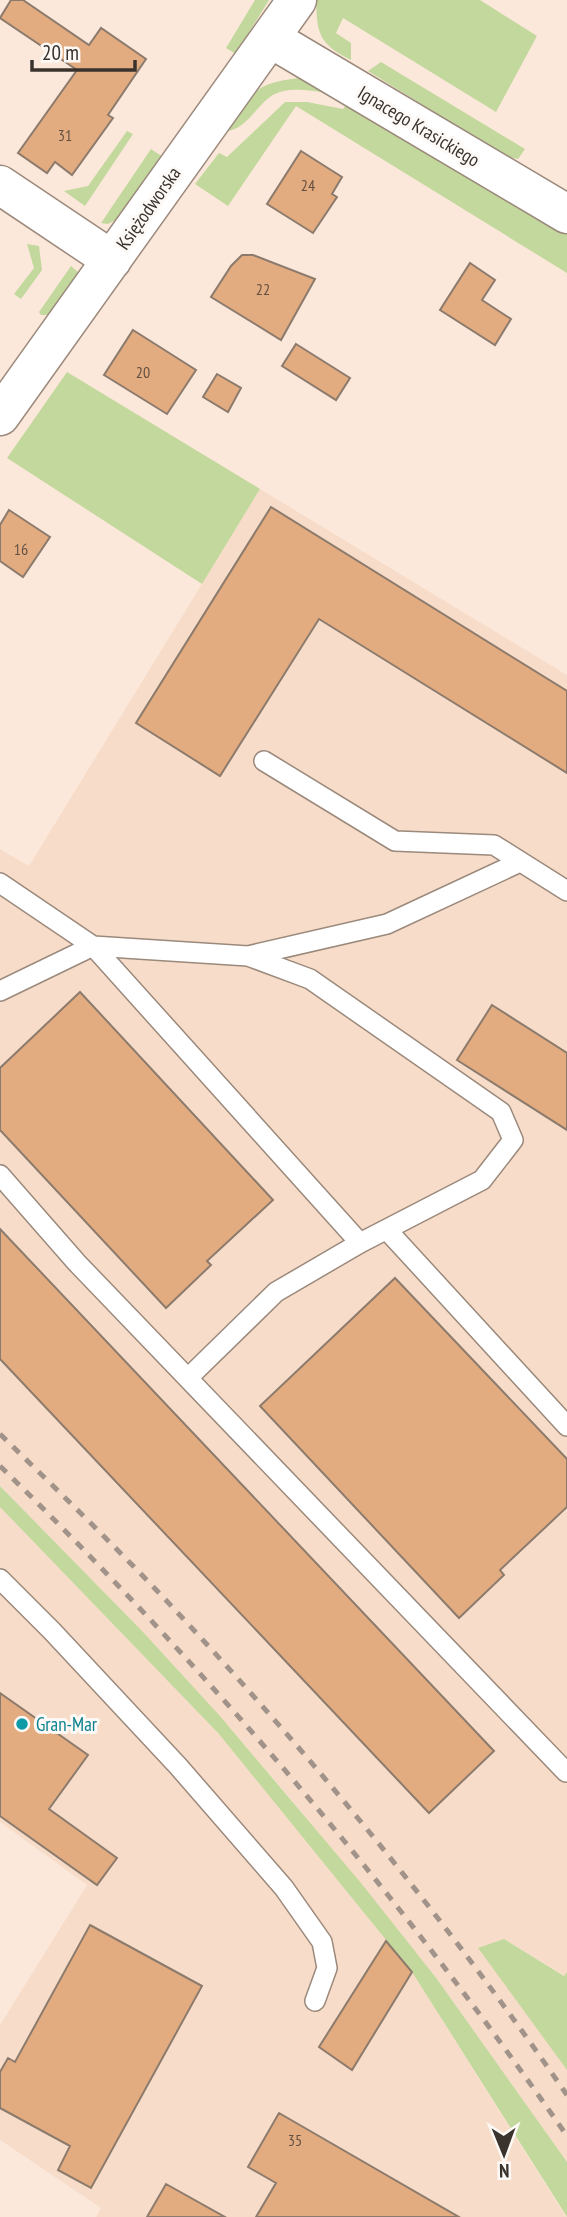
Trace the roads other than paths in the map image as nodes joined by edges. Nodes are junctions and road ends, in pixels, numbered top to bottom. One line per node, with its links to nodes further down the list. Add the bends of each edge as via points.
1 (297, 0): 2 (street, Księżodworska)
2 (270, 38): 4 (street, Ignacego Krasickiego); 5 (street, Księżodworska)
3 (0, 185): 5 (street)
4 (567, 214)
5 (112, 260): 6 (street, Księżodworska)
6 (0, 416)
7 (264, 761): 8 (lane, via 395,841 494,845)
8 (520, 862): 10 (lane); 12 (lane, via 387,924)
9 (0, 883): 11 (lane)
10 (567, 891)
11 (93, 946): 12 (lane); 13 (lane); 16 (lane)
12 (248, 956): 15 (lane, via 310,979 501,1112 513,1140 482,1180)
13 (0, 991)
14 (0, 1175): 17 (lane)
15 (387, 1230): 16 (lane); 18 (lane)
16 (360, 1243): 17 (lane, via 276,1292)
17 (188, 1378): 20 (lane)
18 (567, 1426)
19 (0, 1579): 21 (lane, via 178,1766 284,1888 322,1942 327,1968)
20 (566, 1772)
21 (315, 2001)

